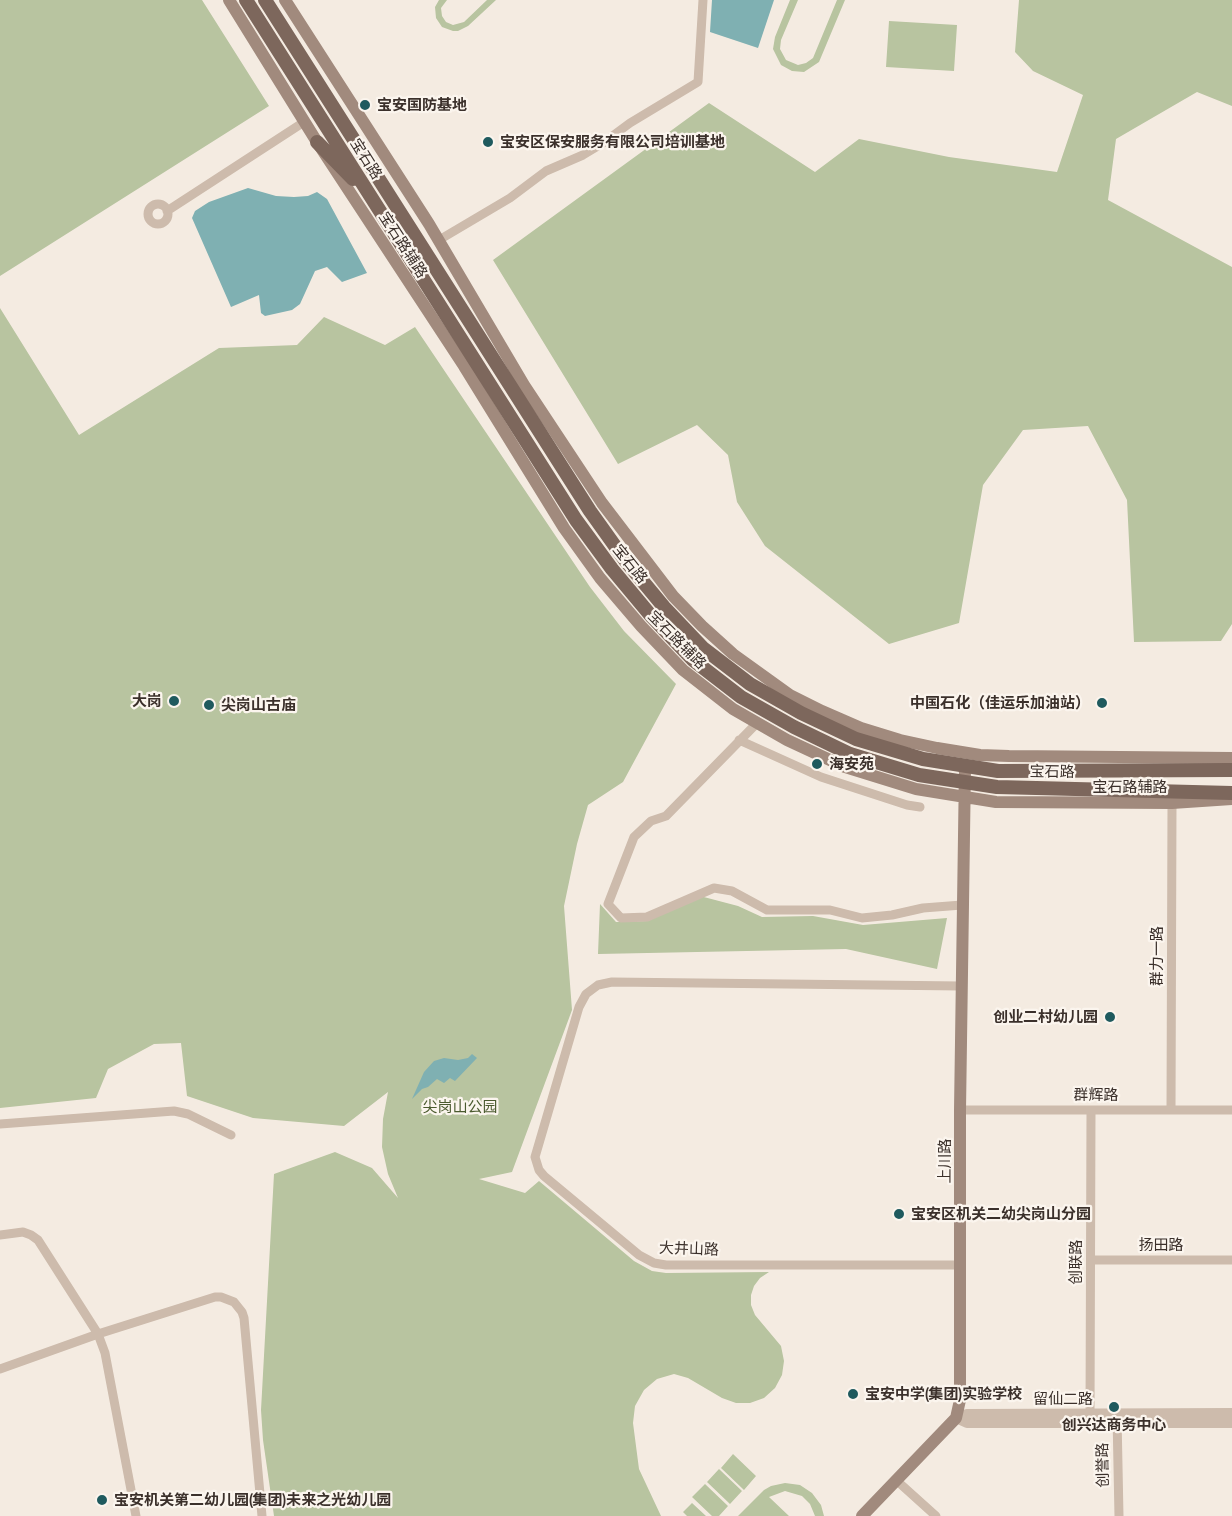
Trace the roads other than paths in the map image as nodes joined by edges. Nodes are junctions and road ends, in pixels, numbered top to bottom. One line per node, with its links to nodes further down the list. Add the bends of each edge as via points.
1 (229, 0): 6 (main road, 宝石路辅路)
2 (246, 0): 8 (main road, 宝石路)
3 (265, 0): 14 (main road, 宝石路, via 590,511 664,607 713,655 750,684 801,713 856,739)
4 (285, 0): 10 (main road, 宝石路辅路)
5 (703, 0): 10 (street, via 698,82 583,155 546,171 510,198)
6 (304, 122): 7 (main road, 宝石路辅路); 9 (street)
7 (317, 142): 8 (main road); 11 (main road, 宝石路辅路, via 600,578 683,670)
8 (373, 201): 16 (main road, 宝石路, via 576,520 652,617 693,660 741,697 850,754 919,775)
9 (167, 211)
10 (439, 240): 13 (main road, 宝石路辅路, via 564,447 655,574 709,633 790,695 861,728 972,754)
11 (757, 723): 12 (street); 18 (main road, 宝石路辅路, via 845,767 916,789)
12 (739, 740): 21 (street, via 821,777); 22 (street, via 666,816 645,825 634,837 608,904 621,918 647,916 714,888 732,891 767,910 830,910 862,918)
13 (1232, 758)
14 (964, 767): 15 (main road, 宝石路, via 998,771); 16 (main road, 上川路)
15 (1232, 770)
16 (964, 783): 17 (main road, 宝石路); 18 (main road, 上川路)
17 (1232, 793)
18 (963, 798): 20 (main road, 宝石路辅路, via 996,802); 22 (main road, 上川路)
19 (1232, 798): 20 (main road, 宝石路辅路)
20 (1172, 803): 26 (street, 群力一路)
21 (920, 807)
22 (962, 905): 23 (main road, 上川路)
23 (961, 986): 24 (main road, 上川路); 33 (street, 大井山路, via 605,983 591,989 582,1000 536,1149 539,1170 649,1261 666,1265)
24 (960, 1110): 25 (street, 群辉路); 33 (main road, 上川路)
25 (1091, 1110): 26 (street, 群辉路); 31 (street, 创联路)
26 (1171, 1110): 27 (street, 群辉路)
27 (1232, 1110)
28 (0, 1124): 29 (street, via 174,1111)
29 (231, 1135)
30 (0, 1235): 34 (street, via 23,1232 38,1240)
31 (1091, 1260): 32 (street, 扬田路); 37 (street, 创联路)
32 (1232, 1260)
33 (960, 1265): 38 (main road, 上川路, via 960,1392)
34 (98, 1334): 35 (street); 42 (street, via 105,1353); 43 (street, via 215,1298 228,1299 239,1306 244,1318)
35 (0, 1370)
36 (1232, 1413): 39 (street, 留仙二路)
37 (1090, 1414): 38 (street, 留仙二路, via 968,1414); 39 (street, 留仙二路)
38 (956, 1418): 39 (street, 留仙二路, via 967,1422); 41 (main road)
39 (1117, 1418): 40 (street, 留仙二路); 46 (street, 创誉路)
40 (1232, 1423)
41 (896, 1480): 44 (main road); 45 (street)
42 (135, 1516)
43 (262, 1516)
44 (862, 1516)
45 (936, 1516)
46 (1119, 1516)

